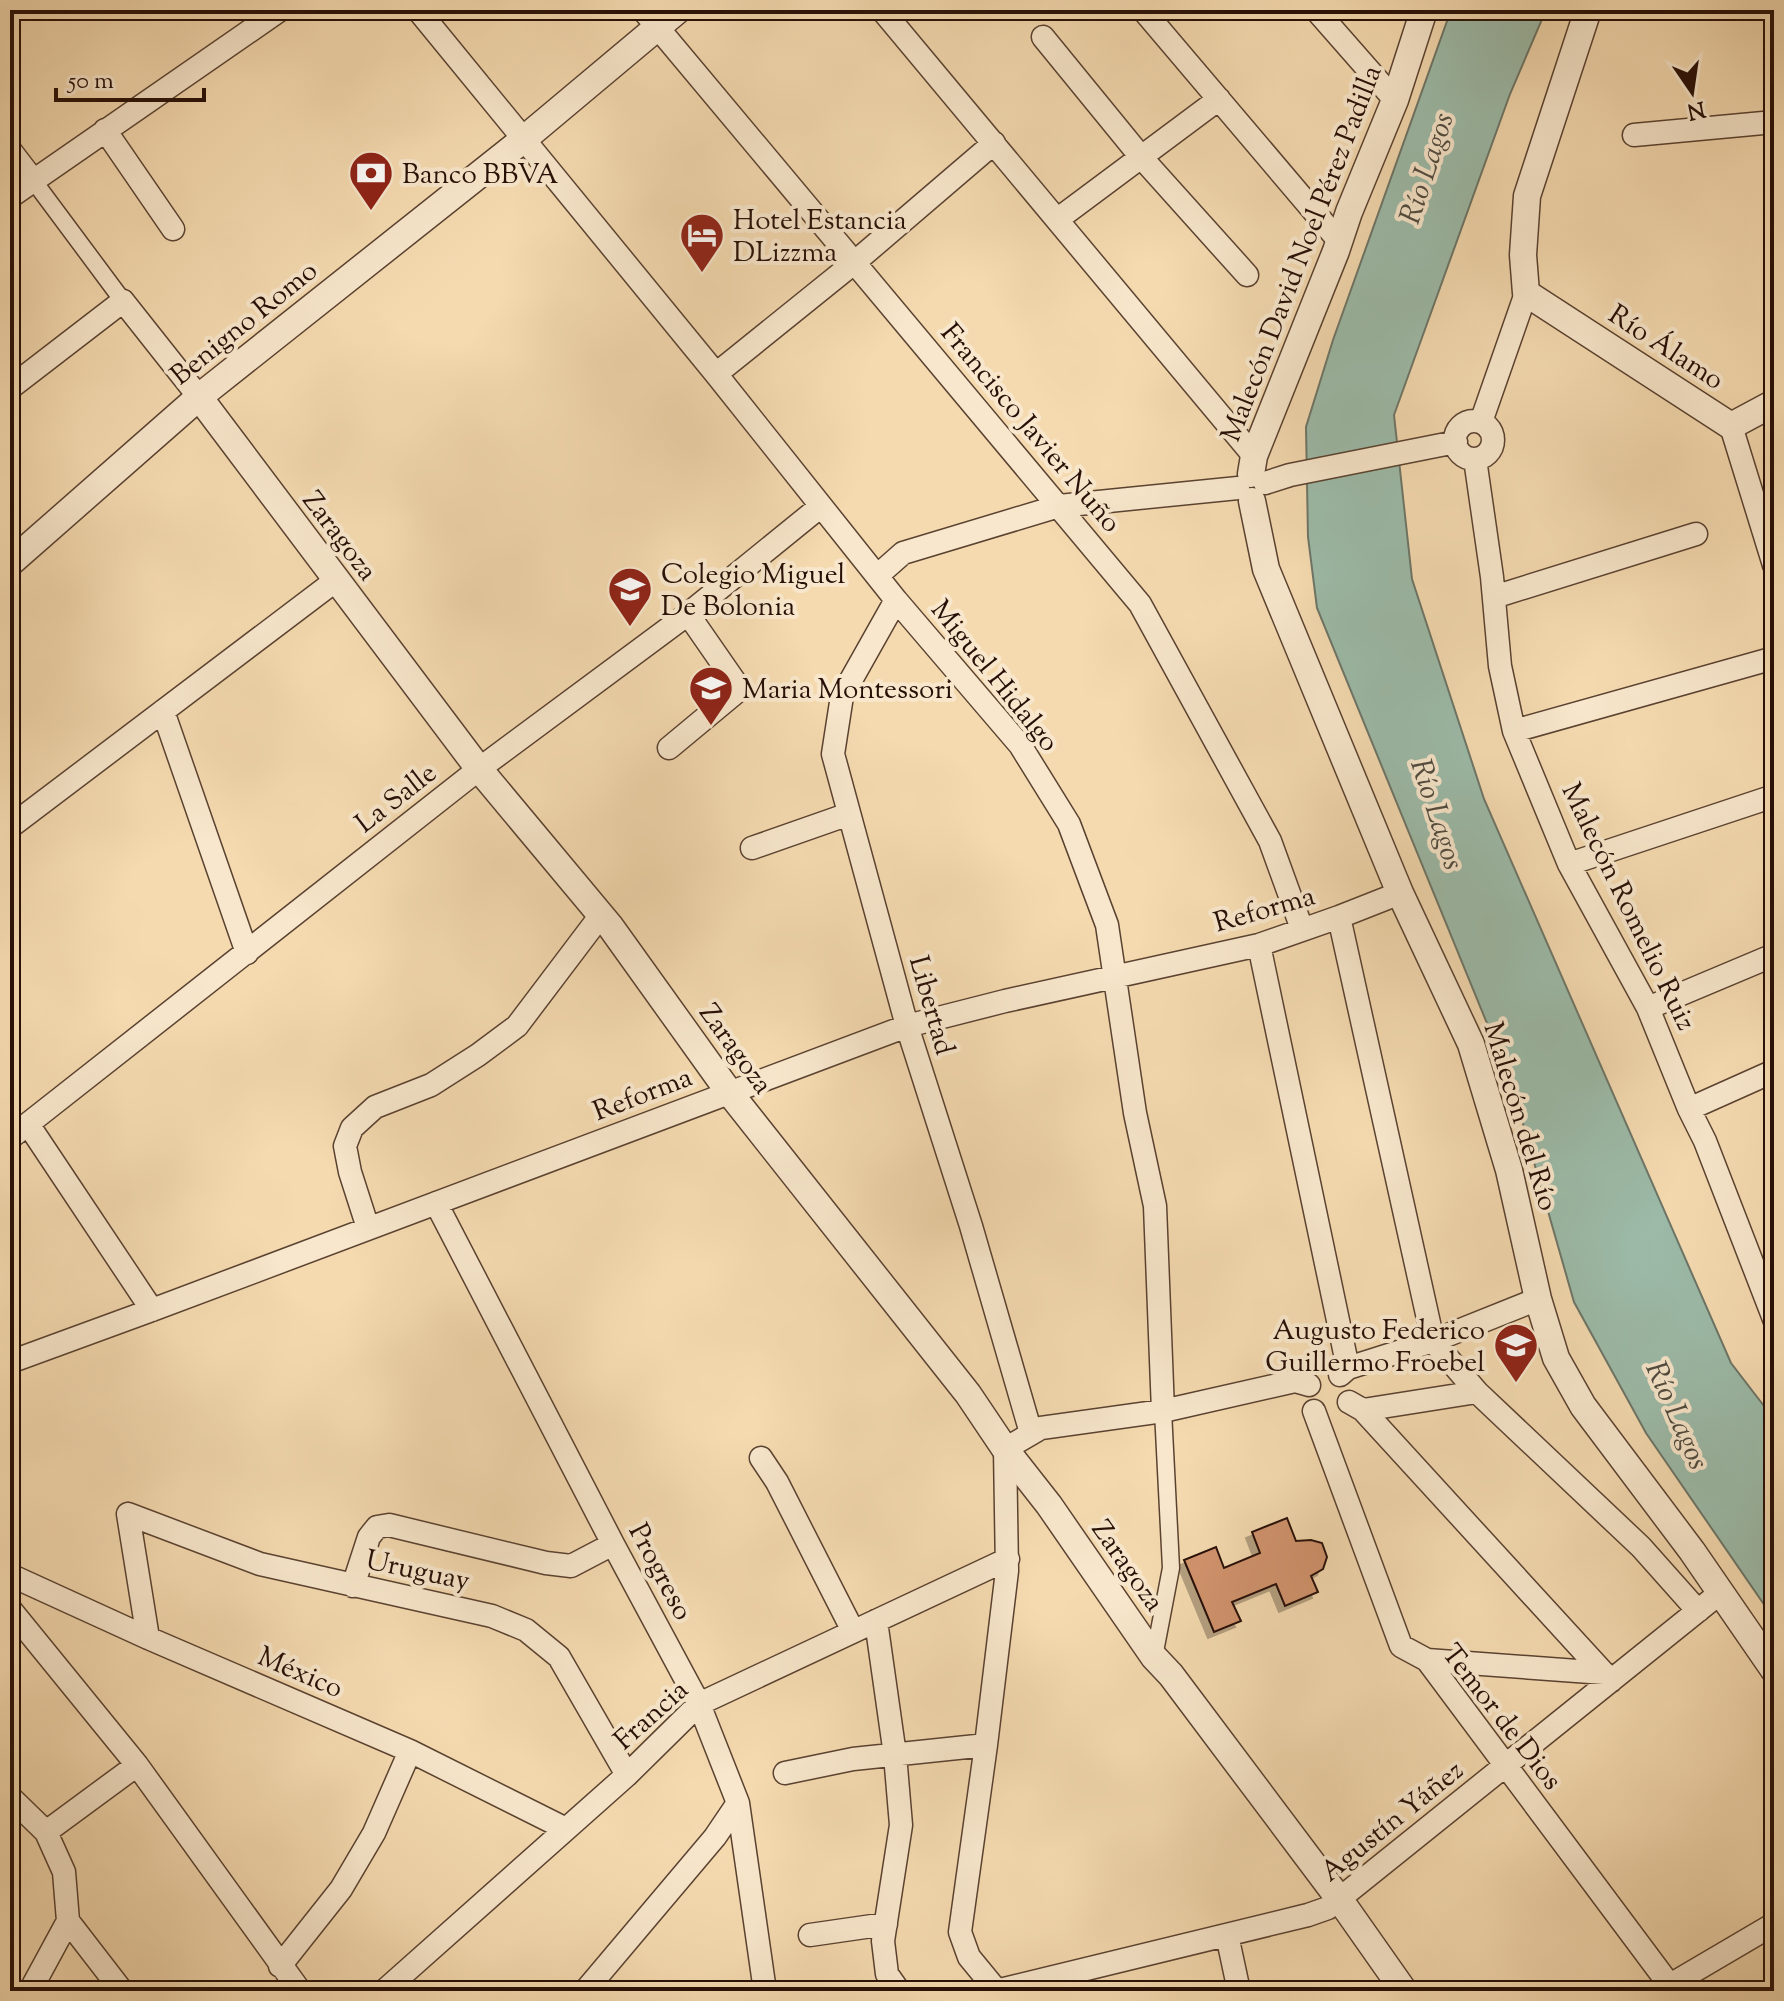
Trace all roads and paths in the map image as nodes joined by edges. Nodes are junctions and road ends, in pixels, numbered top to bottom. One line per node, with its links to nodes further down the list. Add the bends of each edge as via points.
1 (18, 10): 9 (street)
2 (280, 10): 15 (street)
3 (418, 10): 17 (street, Miguel Hidalgo)
4 (882, 10): 18 (street)
5 (1143, 10): 12 (street)
6 (1316, 10): 13 (street)
7 (1424, 10): 13 (street, Malecón David Noel Pérez Padilla)
8 (1588, 10): 28 (street, via 1527,196)
9 (10, 16)
10 (660, 16): 17 (street, Benigno Romo); 26 (street, Francisco Javier Nuño)
11 (1043, 37): 20 (street)
12 (1219, 99): 20 (street); 25 (street)
13 (1395, 100): 25 (street, Malecón David Noel Pérez Padilla)
14 (1774, 122): 16 (street)
15 (105, 130): 21 (street); 24 (street)
16 (1634, 135)
17 (524, 139): 30 (street, Miguel Hidalgo); 32 (street, Benigno Romo)
18 (994, 143): 23 (street); 26 (street)
19 (10, 150): 21 (street, Zaragoza)
20 (1141, 157): 23 (street); 27 (street)
21 (33, 180): 22 (street); 29 (street, Zaragoza)
22 (10, 197)
23 (1058, 219): 38 (street)
24 (173, 229)
25 (1339, 241): 38 (street, Malecón David Noel Pérez Padilla)
26 (855, 262): 30 (street); 40 (street, Francisco Javier Nuño)
27 (1247, 275)
28 (1526, 293): 34 (street); 35 (street, Río Álamo)
29 (123, 301): 31 (street); 32 (street, Zaragoza)
30 (716, 374): 39 (street, Miguel Hidalgo)
31 (10, 388)
32 (199, 397): 42 (street, Benigno Romo); 45 (street, Zaragoza)
33 (1774, 403): 35 (street)
34 (1481, 422): 36 (street, via 1463,425); 37 (street, via 1491,431 1493,443 1487,454)
35 (1731, 426): 43 (street, Río Álamo)
36 (1456, 442): 37 (street, via 1464,456); 38 (street)
37 (1475, 459): 46 (street, Malecón Romelio Ruiz)
38 (1252, 480): 40 (street); 59 (street, Malecón del Río, via 1266,569)
39 (821, 506): 44 (street, Miguel Hidalgo); 48 (street, La Salle)
40 (1059, 506): 44 (street, via 903,553); 62 (street, Francisco Javier Nuño, via 1140,604 1270,841)
41 (1696, 534): 46 (street)
42 (10, 563)
43 (1774, 565)
44 (877, 576): 47 (street, Miguel Hidalgo)
45 (335, 581): 50 (street); 53 (street, Zaragoza)
46 (1494, 597): 51 (street, Malecón Romelio Ruiz, via 1500,666)
47 (896, 600): 55 (street, Libertad, via 842,696 833,754); 66 (street, Miguel Hidalgo, via 1020,745 1069,824 1107,925)
48 (688, 614): 52 (street, via 740,689); 53 (street, La Salle)
49 (1774, 658): 51 (street)
50 (163, 711): 56 (street); 64 (street)
51 (1514, 731): 58 (street, Malecón Romelio Ruiz)
52 (669, 748)
53 (479, 769): 60 (street, Zaragoza); 64 (street, La Salle)
54 (1774, 796): 58 (street)
55 (849, 814): 57 (street); 68 (street, Libertad)
56 (10, 827)
57 (752, 848)
58 (1569, 864): 67 (street, Malecón Romelio Ruiz)
59 (1400, 893): 61 (street, Reforma); 76 (street, Malecón del Río, via 1471,1044 1509,1170)
60 (601, 915): 70 (street, Zaragoza); 75 (street, via 517,1026 431,1085 375,1107 352,1128 345,1146)
61 (1339, 917): 62 (street, Reforma); 79 (street)
62 (1302, 929): 63 (street, Reforma)
63 (1259, 945): 66 (street, Reforma); 81 (street)
64 (247, 953): 72 (street, La Salle)
65 (1774, 955): 67 (street)
66 (1116, 976): 68 (street, Reforma); 85 (street, Miguel Hidalgo, via 1135,1113 1155,1206)
67 (1648, 1008): 71 (street, Malecón Romelio Ruiz)
68 (907, 1026): 70 (street, Reforma); 87 (street, Libertad)
69 (1774, 1071): 71 (street)
70 (729, 1092): 74 (street, Reforma); 88 (street, Zaragoza, via 968,1394)
71 (1689, 1109): 78 (street, Malecón Romelio Ruiz)
72 (28, 1124): 73 (street, La Salle); 77 (street)
73 (10, 1138)
74 (436, 1203): 75 (street, Reforma); 90 (street, Progreso)
75 (368, 1228): 77 (street, Reforma)
76 (1538, 1299): 79 (street); 94 (street, Malecón del Río, via 1556,1358 1583,1406)
77 (152, 1310): 80 (street, Reforma)
78 (1774, 1319)
79 (1433, 1341): 81 (street); 83 (street)
80 (10, 1362)
81 (1344, 1372): 82 (street, via 1319,1375); 84 (street)
82 (1309, 1385): 85 (street, via 1295,1381); 86 (street, via 1307,1399)
83 (1477, 1392): 84 (street); 96 (street, via 1641,1547)
84 (1356, 1406): 86 (street, via 1334,1415); 103 (street)
85 (1163, 1411): 87 (street); 100 (street, via 1171,1568)
86 (1314, 1411): 101 (street, Temor de Dios, via 1401,1646)
87 (1031, 1433): 88 (street)
88 (1005, 1449): 91 (street); 100 (street, Zaragoza)
89 (761, 1458): 98 (street)
90 (613, 1544): 93 (street, via 571,1566 389,1525 377,1527 369,1537); 104 (street, Progreso)
91 (1008, 1559): 97 (street, Francia); 105 (street)
92 (10, 1575): 99 (street, México)
93 (353, 1586): 99 (street, Uruguay, via 260,1564 128,1514); 111 (street, Uruguay, via 492,1616 526,1630 559,1657)
94 (1720, 1593): 96 (street, Agustín Yáñez); 102 (street, Malecón del Río)
95 (10, 1609): 108 (street)
96 (1698, 1611): 103 (street, Agustín Yáñez)
97 (876, 1621): 98 (street, Francia); 107 (street)
98 (853, 1631): 104 (street, Francia)
99 (148, 1638): 106 (street, México)
100 (1154, 1657): 116 (street, Zaragoza)
101 (1427, 1660): 103 (street); 109 (street, Temor de Dios)
102 (1774, 1670)
103 (1608, 1677): 109 (street, Agustín Yáñez)
104 (699, 1704): 111 (street, Francia); 113 (street, Progreso)
105 (986, 1745): 107 (street); 131 (street, via 960,1932 969,1957)
106 (410, 1751): 114 (street, México); 122 (street, via 374,1833 341,1889)
107 (895, 1755): 110 (street); 118 (street, via 901,1825)
108 (137, 1765): 115 (street); 122 (street)
109 (1506, 1766): 116 (street, Agustín Yáñez); 123 (street, Temor de Dios)
110 (785, 1773)
111 (627, 1775): 114 (street, Francia)
112 (10, 1797): 115 (street)
113 (738, 1803): 128 (street); 129 (street, Progreso)
114 (566, 1829): 127 (street, Francia)
115 (46, 1832): 117 (street, via 64,1872)
116 (1340, 1900): 121 (street, Agustín Yáñez, via 1308,1915); 133 (street, Zaragoza)
117 (68, 1921): 124 (street); 125 (street)
118 (886, 1924): 120 (street); 130 (street, via 887,1974)
119 (1774, 1924): 123 (street)
120 (810, 1935)
121 (1227, 1935): 131 (street, Agustín Yáñez); 132 (street)
122 (280, 1966): 126 (street)
123 (1668, 1989)
124 (30, 1991)
125 (122, 1991)
126 (300, 1991)
127 (384, 1991)
128 (585, 1991)
129 (765, 1991)
130 (899, 1991)
131 (997, 1991)
132 (1239, 1991)
133 (1404, 1991)

